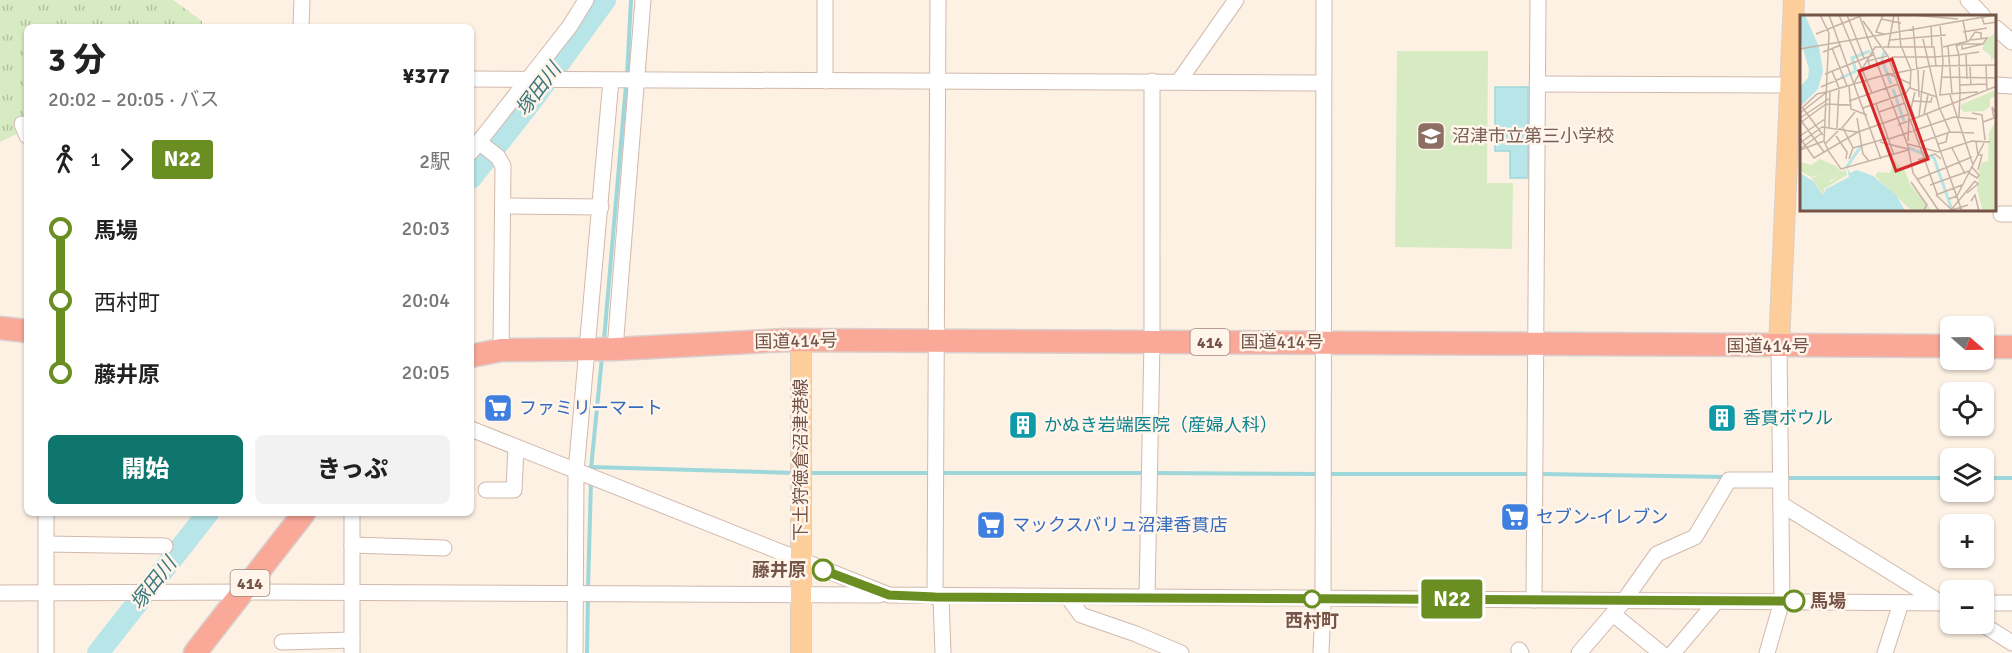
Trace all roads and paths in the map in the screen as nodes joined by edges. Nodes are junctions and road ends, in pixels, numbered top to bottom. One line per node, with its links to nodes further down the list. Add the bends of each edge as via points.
1 (302, 0): 12 (street)
2 (586, 0): 16 (street)
3 (643, 0): 18 (street)
4 (825, 0): 19 (street)
5 (938, 0): 20 (street)
6 (1236, 0): 22 (street)
7 (1324, 0): 23 (street)
8 (1538, 0): 24 (street)
9 (1794, 0): 25 (main road)
10 (1968, 0): 11 (street)
11 (1982, 15)
12 (301, 24)
13 (1997, 30): 14 (street)
14 (2012, 42)
15 (474, 79): 16 (street)
16 (532, 79): 17 (street); 26 (street)
17 (611, 80): 18 (street); 28 (street)
18 (636, 80): 19 (street); 40 (street)
19 (825, 81): 20 (street)
20 (938, 81): 21 (street); 32 (street)
21 (1152, 81): 22 (street); 33 (street)
22 (1179, 81): 23 (street)
23 (1323, 83): 34 (street)
24 (1537, 84): 25 (street); 35 (street)
25 (1796, 85): 36 (main road)
26 (478, 146): 27 (street, via 498,157 503,166)
27 (505, 206): 28 (street); 41 (street)
28 (601, 207): 42 (street)
29 (0, 328): 30 (highway)
30 (24, 331)
31 (801, 340): 32 (highway, 国道414号 / 414); 40 (highway, 国道414号 / 414); 57 (main road, 下土狩徳倉沼津港線)
32 (936, 342): 33 (highway, 国道414号 / 414); 65 (street)
33 (1152, 342): 34 (highway, 国道414号 / 414); 67 (street)
34 (1324, 342): 35 (highway, 国道414号 / 414); 68 (street)
35 (1537, 344): 36 (highway, 国道414号 / 414); 70 (street)
36 (1779, 346): 37 (highway, 国道414号 / 414); 47 (street)
37 (1940, 346)
38 (1994, 346): 39 (highway)
39 (2012, 347)
40 (615, 349): 42 (highway, 国道414号 / 414)
41 (501, 350): 42 (highway, 国道414号 / 414); 43 (highway, 国道414号 / 414)
42 (589, 350): 46 (street)
43 (474, 355)
44 (474, 430): 45 (street)
45 (516, 448): 46 (street); 48 (street, via 514,490)
46 (576, 472): 57 (street); 62 (street)
47 (1781, 480): 49 (street); 77 (street, via 1729,480 1695,537 1657,554)
48 (486, 490)
49 (1781, 504): 69 (street); 71 (street)
50 (46, 516): 53 (street)
51 (302, 516): 58 (highway, 414)
52 (352, 516): 54 (street)
53 (46, 544): 55 (street); 60 (street)
54 (352, 545): 56 (street); 61 (street)
55 (165, 546)
56 (444, 548)
57 (801, 562): 63 (main road, 下土狩徳倉沼津港線); 64 (street)
58 (243, 592): 60 (street); 61 (street); 83 (highway, 414)
59 (0, 593): 60 (street)
60 (45, 593): 82 (street)
61 (353, 594): 62 (street); 81 (street)
62 (576, 595): 63 (street); 84 (street)
63 (801, 595): 64 (street); 85 (main road, 下土狩徳倉沼津港線)
64 (889, 595): 65 (street)
65 (938, 597): 66 (street); 86 (street)
66 (1068, 597): 67 (street); 87 (street, via 1081,615)
67 (1147, 597): 68 (street)
68 (1323, 599): 70 (street); 88 (street)
69 (1940, 599)
70 (1534, 600): 77 (street)
71 (1782, 601): 72 (street); 73 (street); 92 (street)
72 (1716, 602): 77 (street); 91 (street)
73 (1902, 603): 74 (street); 93 (street)
74 (1940, 603)
75 (1994, 603): 76 (street)
76 (2012, 603)
77 (1618, 608): 89 (street); 90 (street)
78 (1994, 632): 80 (street)
79 (282, 642): 81 (street)
80 (2012, 643)
81 (352, 647)
82 (46, 653)
83 (195, 653)
84 (575, 653)
85 (801, 653)
86 (943, 653)
87 (1180, 653)
88 (1321, 653)
89 (1579, 653)
90 (1661, 653)
91 (1673, 653)
92 (1767, 653)
93 (1886, 653)

